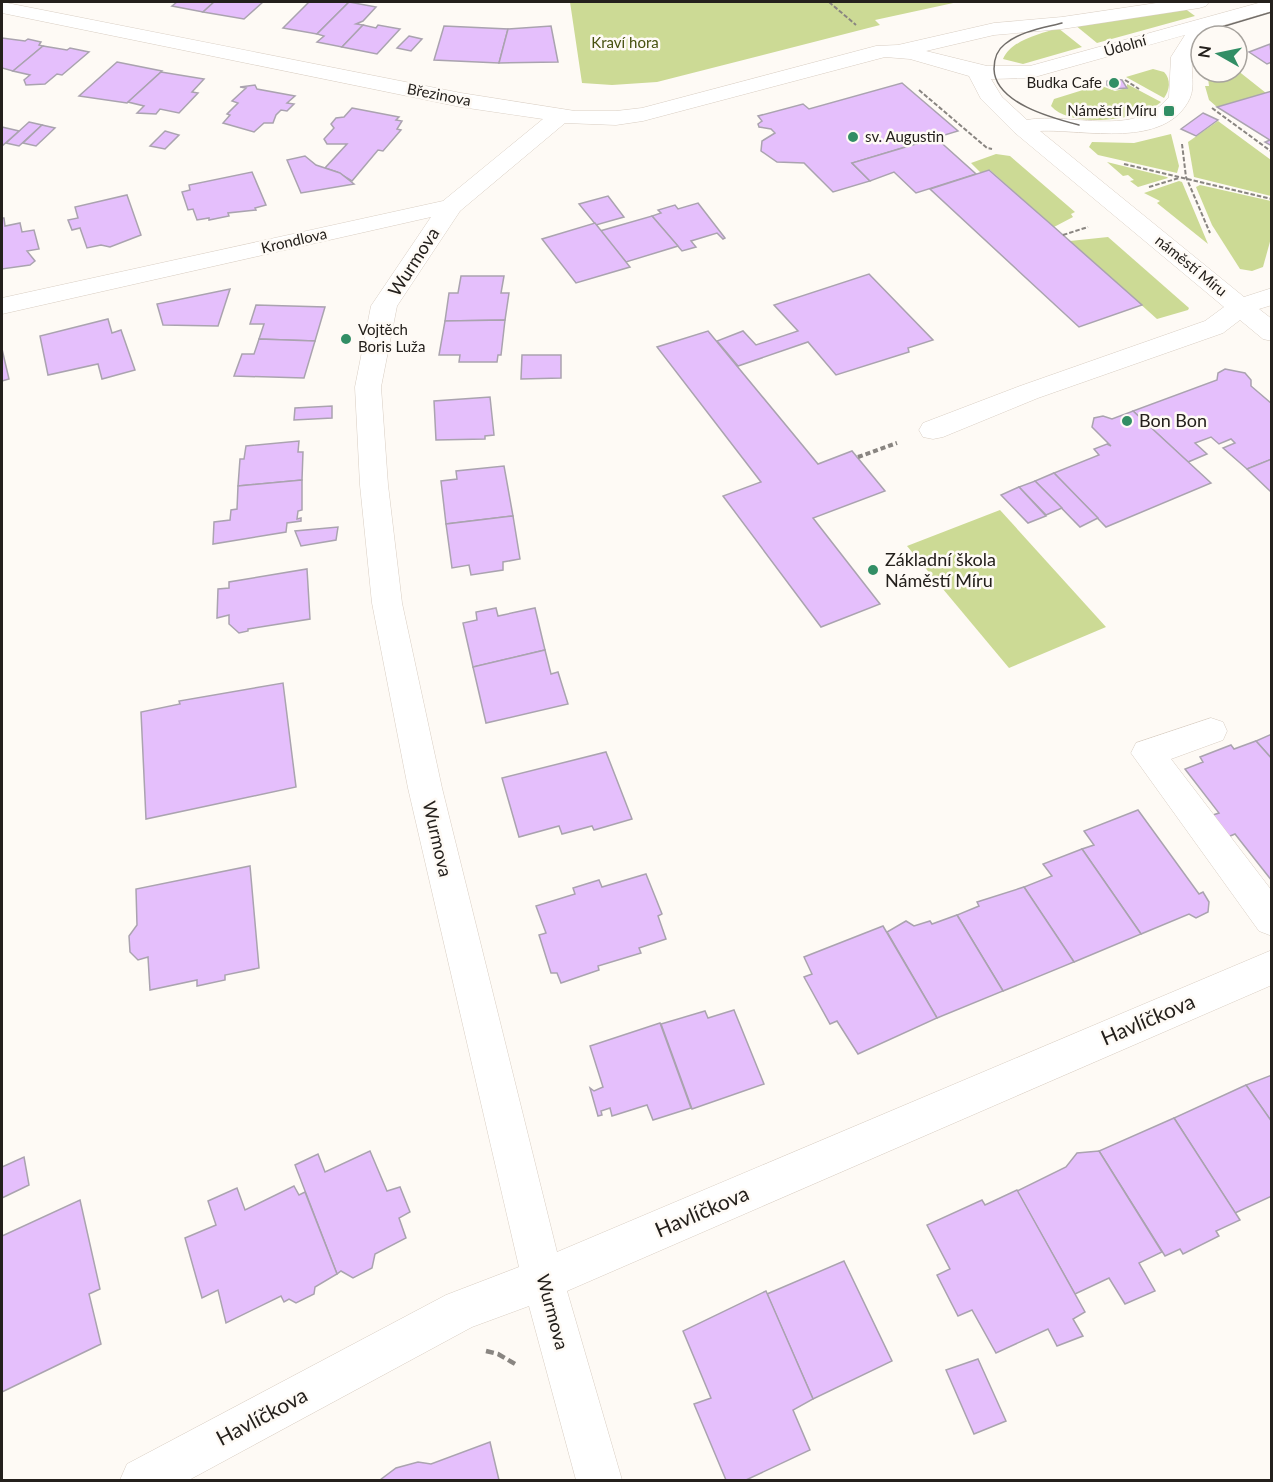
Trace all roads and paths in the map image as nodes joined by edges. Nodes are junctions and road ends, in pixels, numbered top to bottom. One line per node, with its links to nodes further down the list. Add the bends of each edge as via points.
1 (829, 2): 8 (path)
2 (1132, 2): 7 (street, via 1078,11)
3 (1199, 2): 7 (street)
4 (1272, 4): 6 (street, Údolní)
5 (2, 8): 15 (street, Březinova)
6 (1219, 20): 9 (street, Údolní); 11 (street, via 1187,46)
7 (1043, 24): 10 (street, via 994,29)
8 (864, 32)
9 (1131, 44): 11 (street, via 1164,50 1176,57); 12 (street, Údolní, via 1021,74)
10 (903, 50): 12 (street); 15 (street, Březinova, via 876,52 643,114 603,119)
11 (1180, 66): 16 (street, via 1180,98 1169,111 1152,120 1114,127 1047,123)
12 (978, 70): 16 (street, náměstí Míru, via 987,93)
13 (914, 86): 17 (path, via 987,148)
14 (1209, 106): 18 (path)
15 (559, 117): 23 (street, Krondlova)
16 (1022, 127): 26 (street, náměstí Míru)
17 (999, 149)
18 (1272, 152)
19 (1117, 162): 20 (path)
20 (1180, 177): 21 (path); 22 (path)
21 (1143, 189)
22 (1272, 199)
23 (451, 206): 25 (street, Krondlova); 32 (street, Wurmova, via 384,306 368,387 374,485 387,603 425,788)
24 (1272, 296): 26 (street)
25 (2, 306)
26 (1241, 307): 27 (street); 28 (street, náměstí Míru, via 1214,327)
27 (1272, 333)
28 (933, 430)
29 (1211, 731): 30 (street, via 1148,753)
30 (1272, 920)
31 (1272, 967): 32 (street, Havlíčkova)
32 (543, 1280): 35 (street, Havlíčkova, via 461,1310); 36 (street, Wurmova)
33 (476, 1349): 34 (path, via 498,1354)
34 (524, 1368)
35 (143, 1480)
36 (599, 1480)

